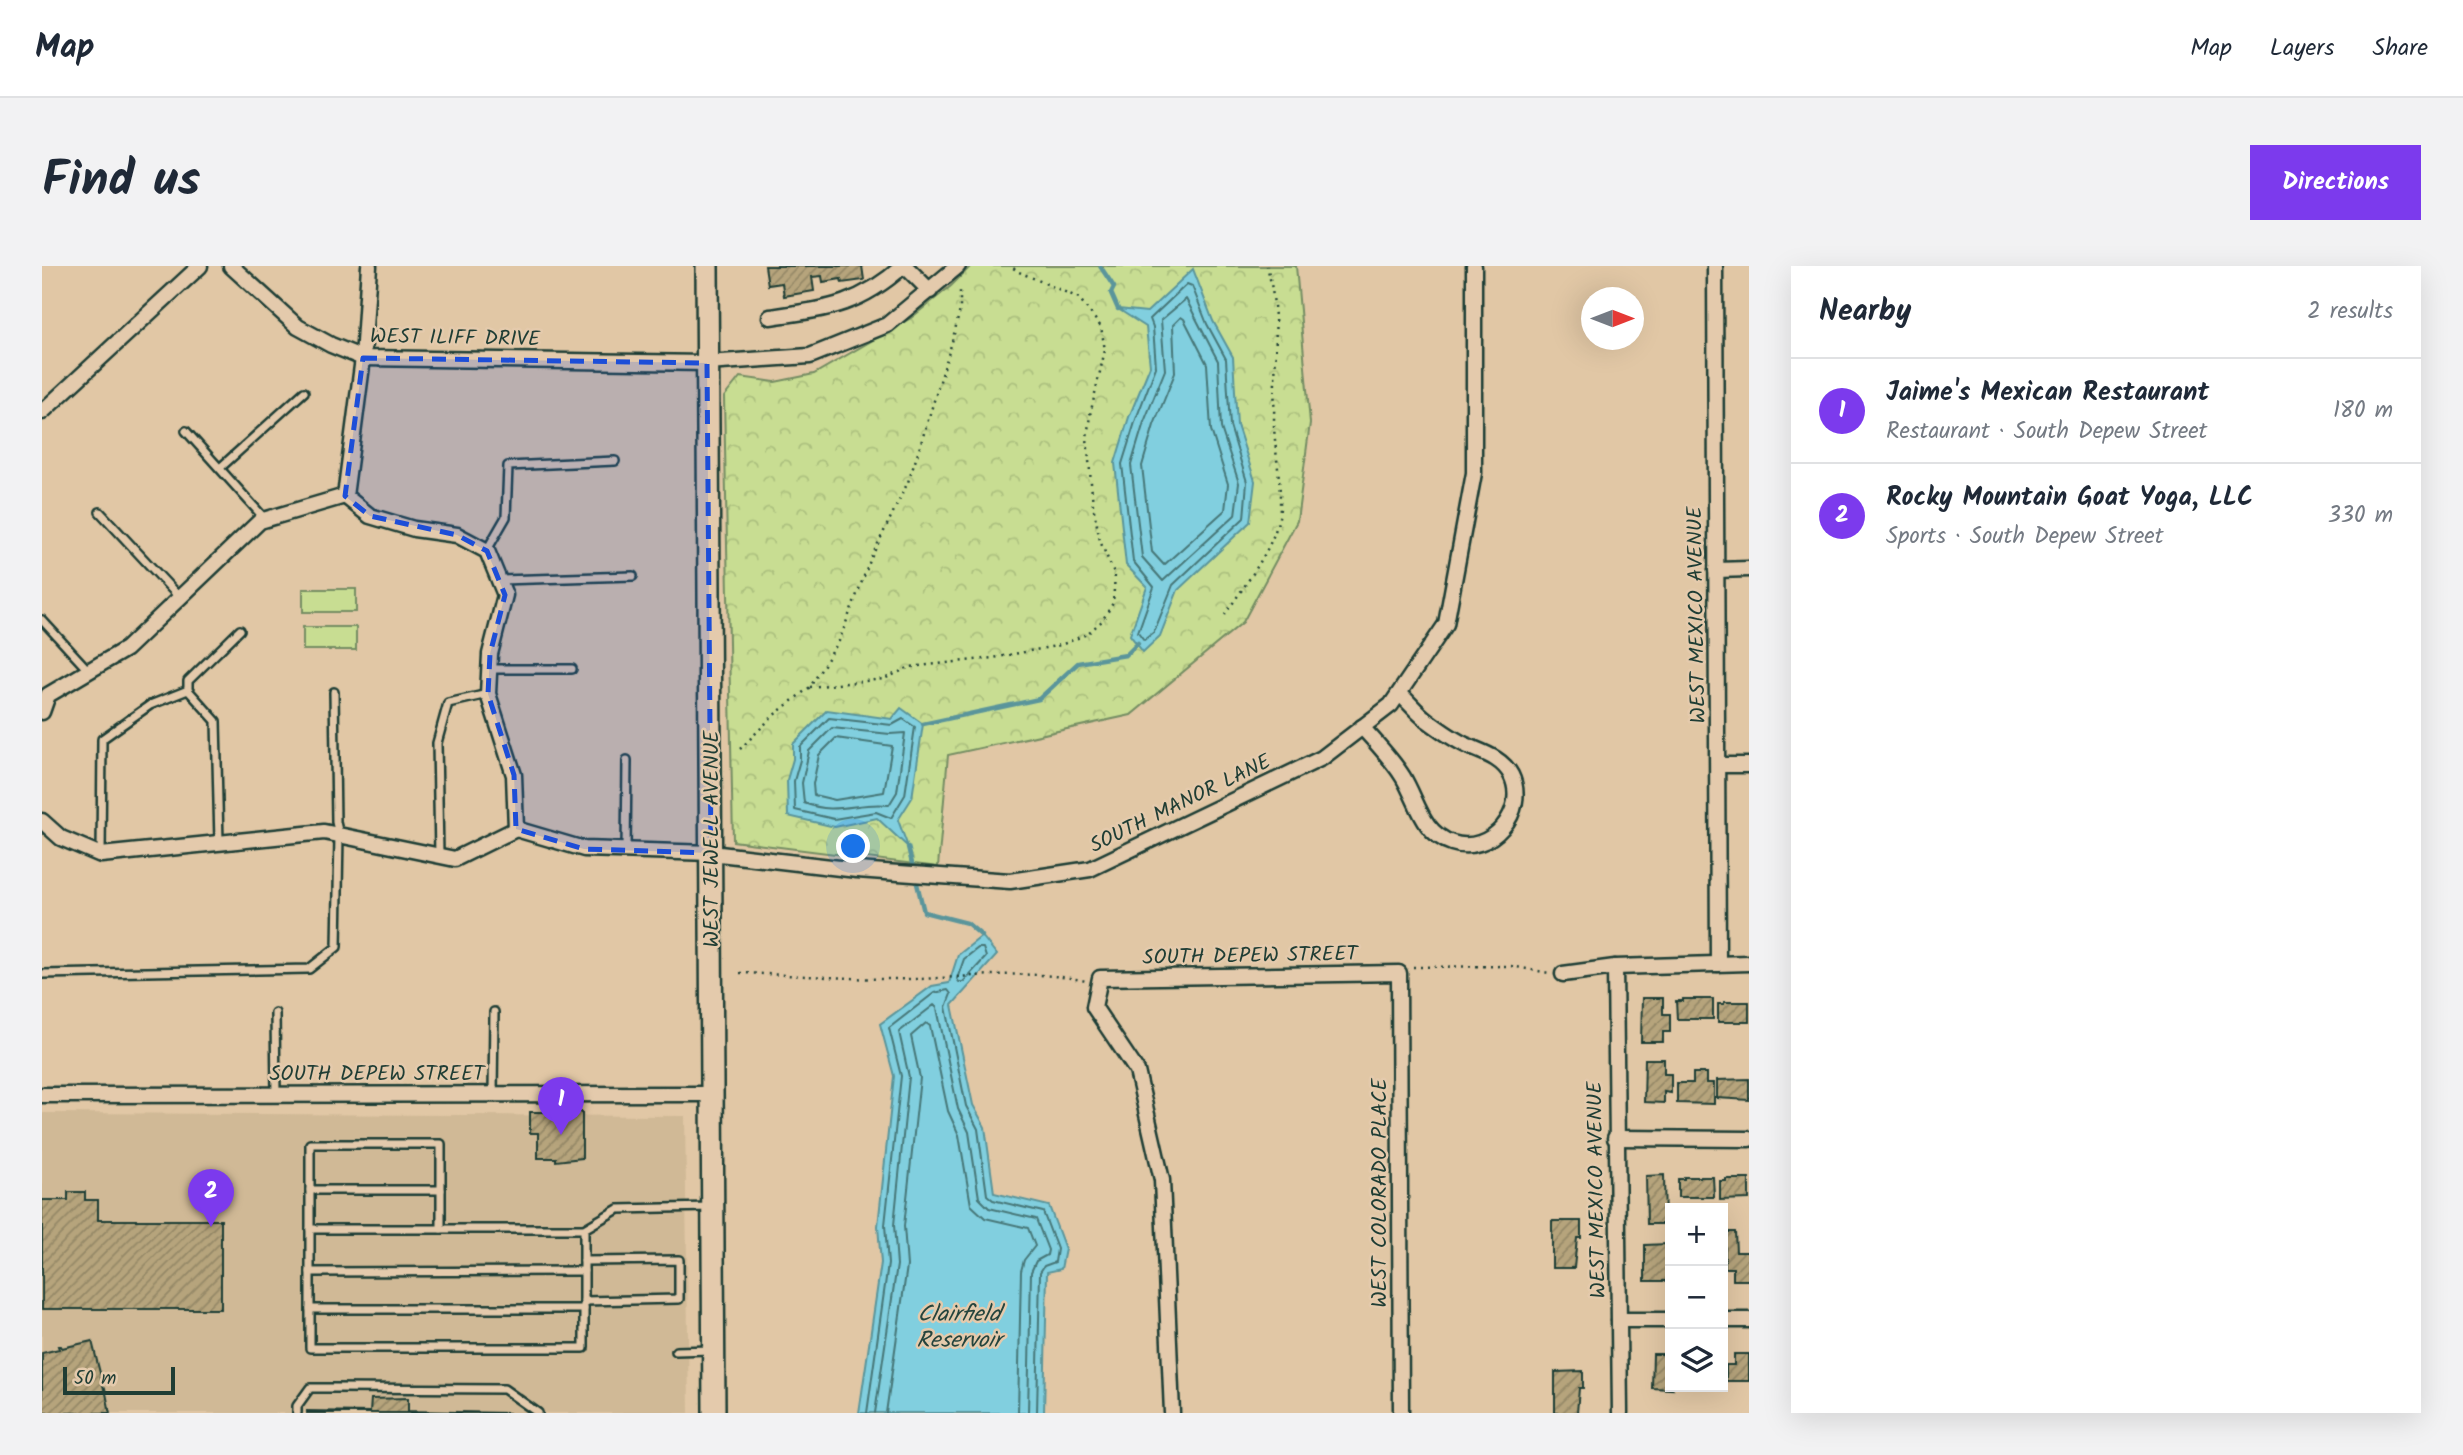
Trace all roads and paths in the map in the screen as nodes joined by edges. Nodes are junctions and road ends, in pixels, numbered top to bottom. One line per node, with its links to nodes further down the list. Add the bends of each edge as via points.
1 (201, 266): 17 (street)
2 (231, 266): 14 (street, WEST ILIFF DRIVE, via 298,327)
3 (369, 266): 14 (street)
4 (707, 266): 15 (main road, WEST JEWELL AVENUE)
5 (904, 266): 11 (street); 13 (street, via 866,295 818,310)
6 (958, 266): 11 (street, WEST ILIFF DRIVE)
7 (1010, 266): 36 (path, via 1079,298 1101,327 1105,350 1087,438 1100,541 1115,575 1112,603 1102,621 1087,634 1061,645 910,667 884,679)
8 (1267, 266): 30 (path, via 1275,294 1279,516 1266,550)
9 (1474, 266): 40 (street, SOUTH MANOR LANE, via 1474,473 1446,624)
10 (1715, 266): 26 (street, WEST MEXICO AVENUE)
11 (930, 291): 15 (street, WEST ILIFF DRIVE, via 887,326 810,356)
12 (960, 291): 36 (path, via 952,342 908,482 871,558 839,641)
13 (770, 317)
14 (363, 358): 15 (street, WEST ILIFF DRIVE); 21 (street)
15 (707, 363): 52 (main road, WEST JEWELL AVENUE)
16 (304, 392): 20 (lane)
17 (42, 412)
18 (186, 431): 20 (lane)
19 (615, 461): 24 (lane, via 508,466 506,517)
20 (220, 468): 23 (lane)
21 (345, 496): 23 (street); 24 (street, via 370,516 457,536)
22 (100, 512): 29 (lane)
23 (265, 519): 29 (street)
24 (486, 551): 28 (street)
25 (1749, 569): 26 (street)
26 (1716, 570): 45 (street, WEST MEXICO AVENUE)
27 (633, 576): 28 (lane)
28 (499, 580): 33 (street, via 505,595)
29 (179, 597): 35 (street, via 125,649)
30 (1225, 615)
31 (42, 620): 35 (lane)
32 (240, 630): 37 (lane, via 188,681)
33 (489, 669): 34 (lane); 39 (street)
34 (572, 669)
35 (89, 671): 41 (street, via 48,695)
36 (810, 687): 43 (path)
37 (188, 690): 50 (lane, via 216,721); 53 (lane, via 150,705 102,739)
38 (334, 692): 49 (lane, via 336,822)
39 (488, 694): 48 (street, via 514,775); 54 (lane, via 448,703 437,743)
40 (1400, 694): 42 (street, SOUTH MANOR LANE); 42 (street, via 1426,720 1466,746 1484,751 1511,775 1513,806 1507,825 1494,837 1478,844 1455,845 1438,837 1426,825 1402,776)
41 (42, 712)
42 (1363, 727): 52 (street, SOUTH MANOR LANE, via 1322,758 1090,869 1010,881)
43 (740, 749)
44 (627, 760): 51 (lane)
45 (1718, 765): 46 (street); 56 (street, WEST MEXICO AVENUE)
46 (1749, 765)
47 (42, 821): 53 (street, via 61,838)
48 (516, 829): 51 (street, SOUTH MANOR LANE, via 584,849); 54 (street, via 455,859)
49 (332, 833): 50 (street); 54 (street); 59 (lane, via 337,947 309,969)
50 (219, 842): 53 (street)
51 (626, 851): 52 (street, SOUTH MANOR LANE)
52 (711, 853): 67 (main road, WEST JEWELL AVENUE)
53 (102, 855)
54 (439, 855)
55 (1749, 963): 56 (street)
56 (1718, 964): 57 (street)
57 (1615, 967): 61 (street); 69 (street, WEST MEXICO AVENUE)
58 (1399, 973): 61 (path, via 1408,967 1483,965); 62 (street, SOUTH DEPEW STREET); 92 (street, WEST COLORADO PLACE)
59 (42, 974)
60 (740, 974): 62 (path)
61 (1563, 974)
62 (1100, 981): 91 (street, via 1094,1007 1137,1071 1162,1180)
63 (494, 1012): 66 (lane)
64 (275, 1013): 65 (lane)
65 (276, 1094): 66 (street, SOUTH DEPEW STREET); 68 (street, SOUTH DEPEW STREET)
66 (493, 1094): 67 (street, SOUTH DEPEW STREET)
67 (711, 1094): 73 (main road, WEST JEWELL AVENUE)
68 (42, 1095)
69 (1615, 1138): 70 (street); 82 (street, WEST MEXICO AVENUE)
70 (1749, 1139)
71 (310, 1190): 72 (lane); 72 (lane, via 310,1144 441,1144); 74 (lane)
72 (441, 1190): 75 (lane)
73 (712, 1207): 76 (lane, via 618,1209); 86 (main road, WEST JEWELL AVENUE)
74 (310, 1229): 75 (lane); 79 (lane)
75 (441, 1229): 76 (lane)
76 (584, 1229): 77 (lane)
77 (584, 1261): 78 (lane); 80 (lane, via 678,1260 678,1299)
78 (584, 1271): 79 (lane); 80 (lane)
79 (310, 1272): 81 (lane)
80 (584, 1305): 81 (lane); 81 (lane, via 584,1348 310,1348)
81 (310, 1309)
82 (1619, 1320): 83 (street); 93 (street, WEST MEXICO AVENUE)
83 (1665, 1320)
84 (1728, 1320): 85 (street)
85 (1749, 1320)
86 (713, 1350): 87 (lane); 90 (main road, WEST JEWELL AVENUE)
87 (676, 1351)
88 (297, 1413): 89 (lane, via 310,1388 504,1389)
89 (538, 1413)
90 (714, 1413)
91 (1172, 1413)
92 (1401, 1413)
93 (1619, 1413)

